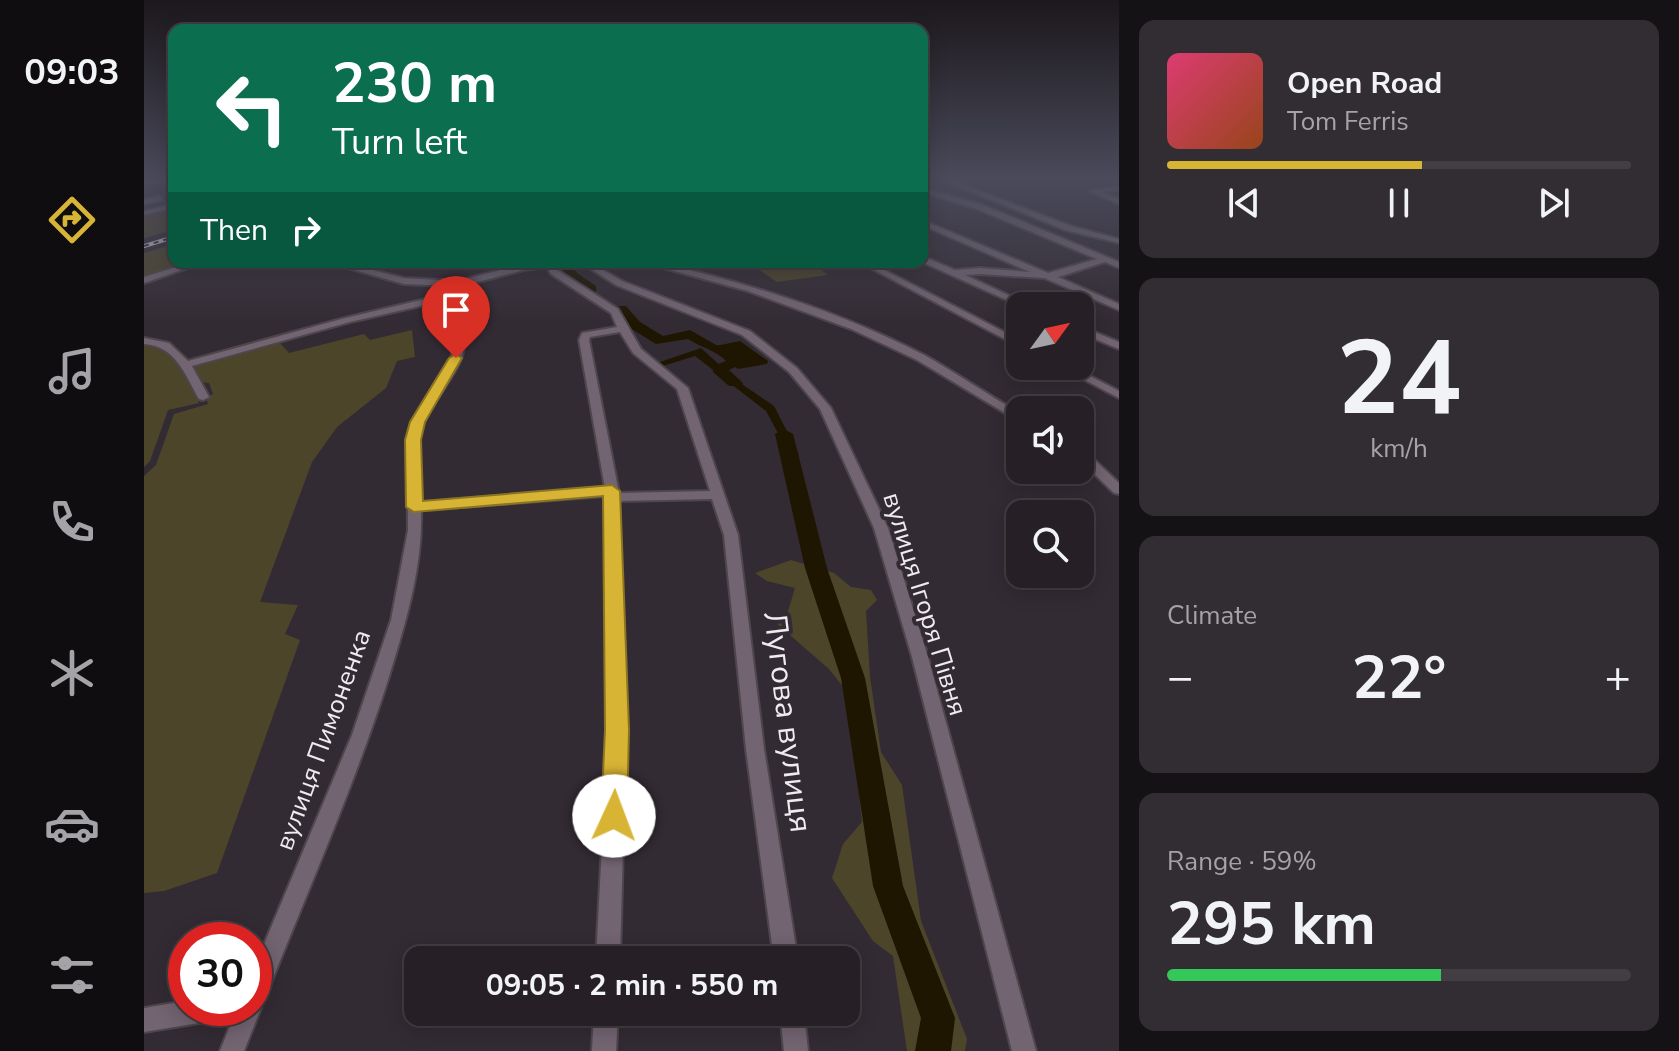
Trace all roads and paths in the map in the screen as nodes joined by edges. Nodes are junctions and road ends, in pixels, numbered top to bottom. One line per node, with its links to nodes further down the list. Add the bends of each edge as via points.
1 (930, 226): 15 (street)
2 (1024, 226): 5 (street)
3 (1064, 226): 4 (street)
4 (1119, 241)
5 (1106, 259): 7 (street); 17 (street)
6 (928, 262): 16 (street)
7 (1119, 265)
8 (182, 268): 18 (street)
9 (374, 268): 19 (street, via 404,281)
10 (532, 268): 19 (street)
11 (552, 268): 22 (street, Лугова вулиця, via 615,311)
12 (594, 268): 48 (street, вулиця Ігоря Півня, via 746,333 793,370 825,408 886,542)
13 (671, 268): 31 (street, via 732,282 880,339)
14 (874, 268): 24 (street)
15 (1020, 269): 16 (street); 17 (street)
16 (954, 273): 20 (street)
17 (1053, 276): 21 (street)
18 (144, 280)
19 (457, 290): 27 (street); 36 (street, вулиця Пимоненка, via 456,358 413,440)
20 (1006, 297)
21 (1119, 307)
22 (623, 329): 34 (street, via 586,335 584,340); 35 (street, Лугова вулиця, via 637,351 682,388)
23 (1094, 335): 26 (street)
24 (1006, 337)
25 (144, 341): 27 (street, via 158,341 176,351)
26 (1119, 346)
27 (185, 365): 29 (street)
28 (1090, 380): 30 (street)
29 (195, 384)
30 (1119, 395)
31 (1006, 410)
32 (1094, 466): 33 (street)
33 (1119, 490)
34 (611, 494): 35 (street); 36 (street); 37 (street, via 617,730)
35 (716, 495): 38 (street, Лугова вулиця, via 731,535)
36 (414, 507): 39 (street, вулиця Пимоненка, via 415,530 399,620 366,721)
37 (609, 946)
38 (784, 946)
39 (272, 952)
40 (168, 1016): 41 (street)
41 (144, 1020)
42 (242, 1026): 45 (street)
43 (605, 1026): 46 (street)
44 (793, 1026): 47 (street)
45 (232, 1051)
46 (604, 1051)
47 (796, 1051)
48 (1024, 1051)

